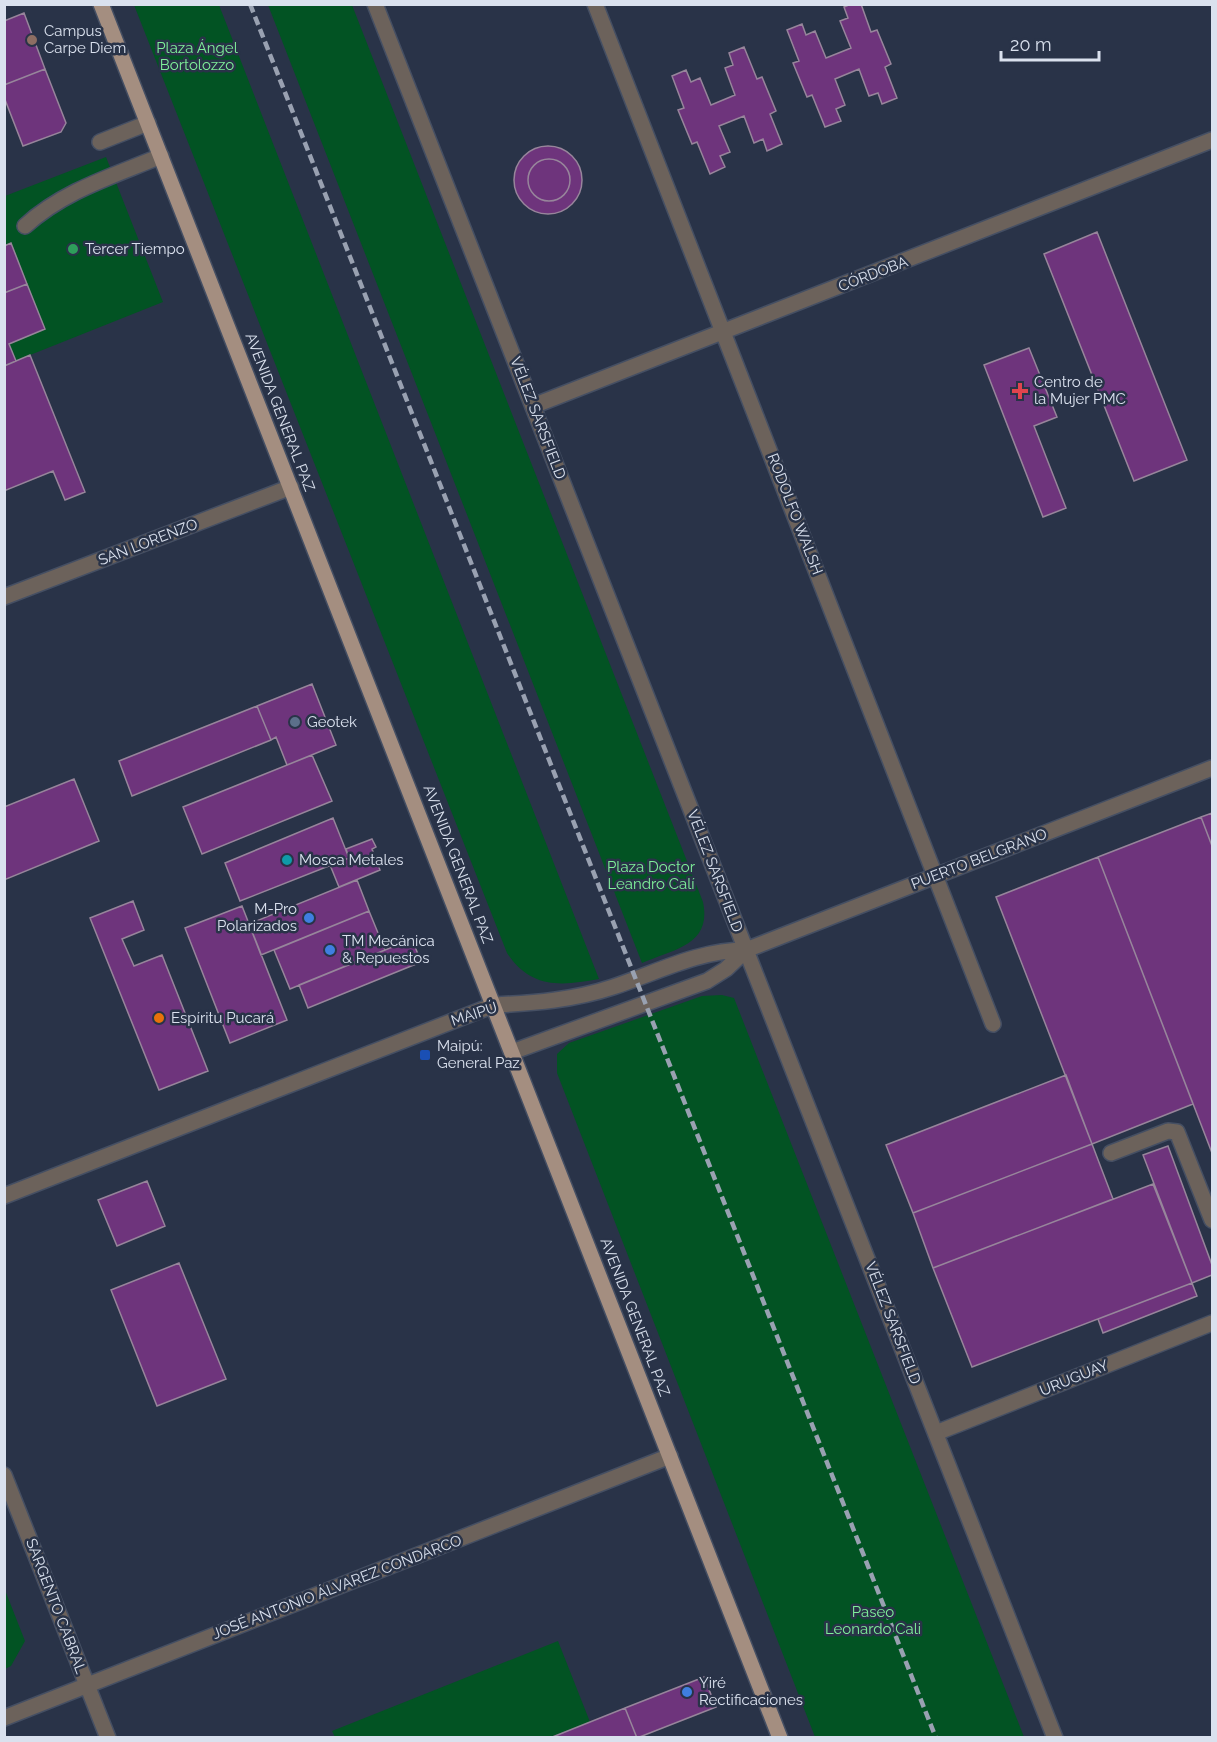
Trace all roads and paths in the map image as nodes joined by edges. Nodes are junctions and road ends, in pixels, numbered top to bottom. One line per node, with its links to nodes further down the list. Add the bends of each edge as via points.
1 (101, 4): 4 (main road, AVENIDA GENERAL PAZ)
2 (375, 4): 10 (street, VÉLEZ SARSFIELD)
3 (595, 4): 9 (street, RODOLFO WALSH)
4 (148, 123): 6 (street); 7 (main road, AVENIDA GENERAL PAZ)
5 (1212, 140): 9 (street, CÓRDOBA)
6 (100, 142)
7 (160, 156): 8 (street, via 64,196); 11 (main road, AVENIDA GENERAL PAZ)
8 (25, 226)
9 (723, 332): 10 (street, CÓRDOBA); 14 (street, RODOLFO WALSH)
10 (533, 406): 15 (street, VÉLEZ SARSFIELD)
11 (291, 487): 12 (street, SAN LORENZO); 16 (main road, AVENIDA GENERAL PAZ)
12 (4, 597)
13 (1212, 768): 14 (street, PUERTO BELGRANO)
14 (937, 875): 15 (street, PUERTO BELGRANO); 17 (street, RODOLFO WALSH)
15 (746, 950): 16 (street, MAIPÚ, via 715,951 568,999); 18 (street, via 707,981); 23 (street, VÉLEZ SARSFIELD)
16 (494, 1005): 18 (main road, AVENIDA GENERAL PAZ); 20 (street, MAIPÚ)
17 (993, 1024)
18 (512, 1052): 24 (main road, AVENIDA GENERAL PAZ)
19 (1111, 1153): 21 (street, via 1168,1131 1177,1132)
20 (4, 1196)
21 (1212, 1220)
22 (1212, 1323): 23 (street, URUGUAY)
23 (936, 1433): 30 (street, VÉLEZ SARSFIELD)
24 (670, 1456): 26 (street, JOSÉ ANTONIO ÁLVAREZ CONDARCO); 29 (main road, AVENIDA GENERAL PAZ)
25 (4, 1475): 26 (street, SARGENTO CABRAL)
26 (88, 1686): 27 (street, JOSÉ ANTONIO ÁLVAREZ CONDARCO); 28 (street, SARGENTO CABRAL)
27 (4, 1718)
28 (108, 1737)
29 (780, 1737)
30 (1055, 1737)

